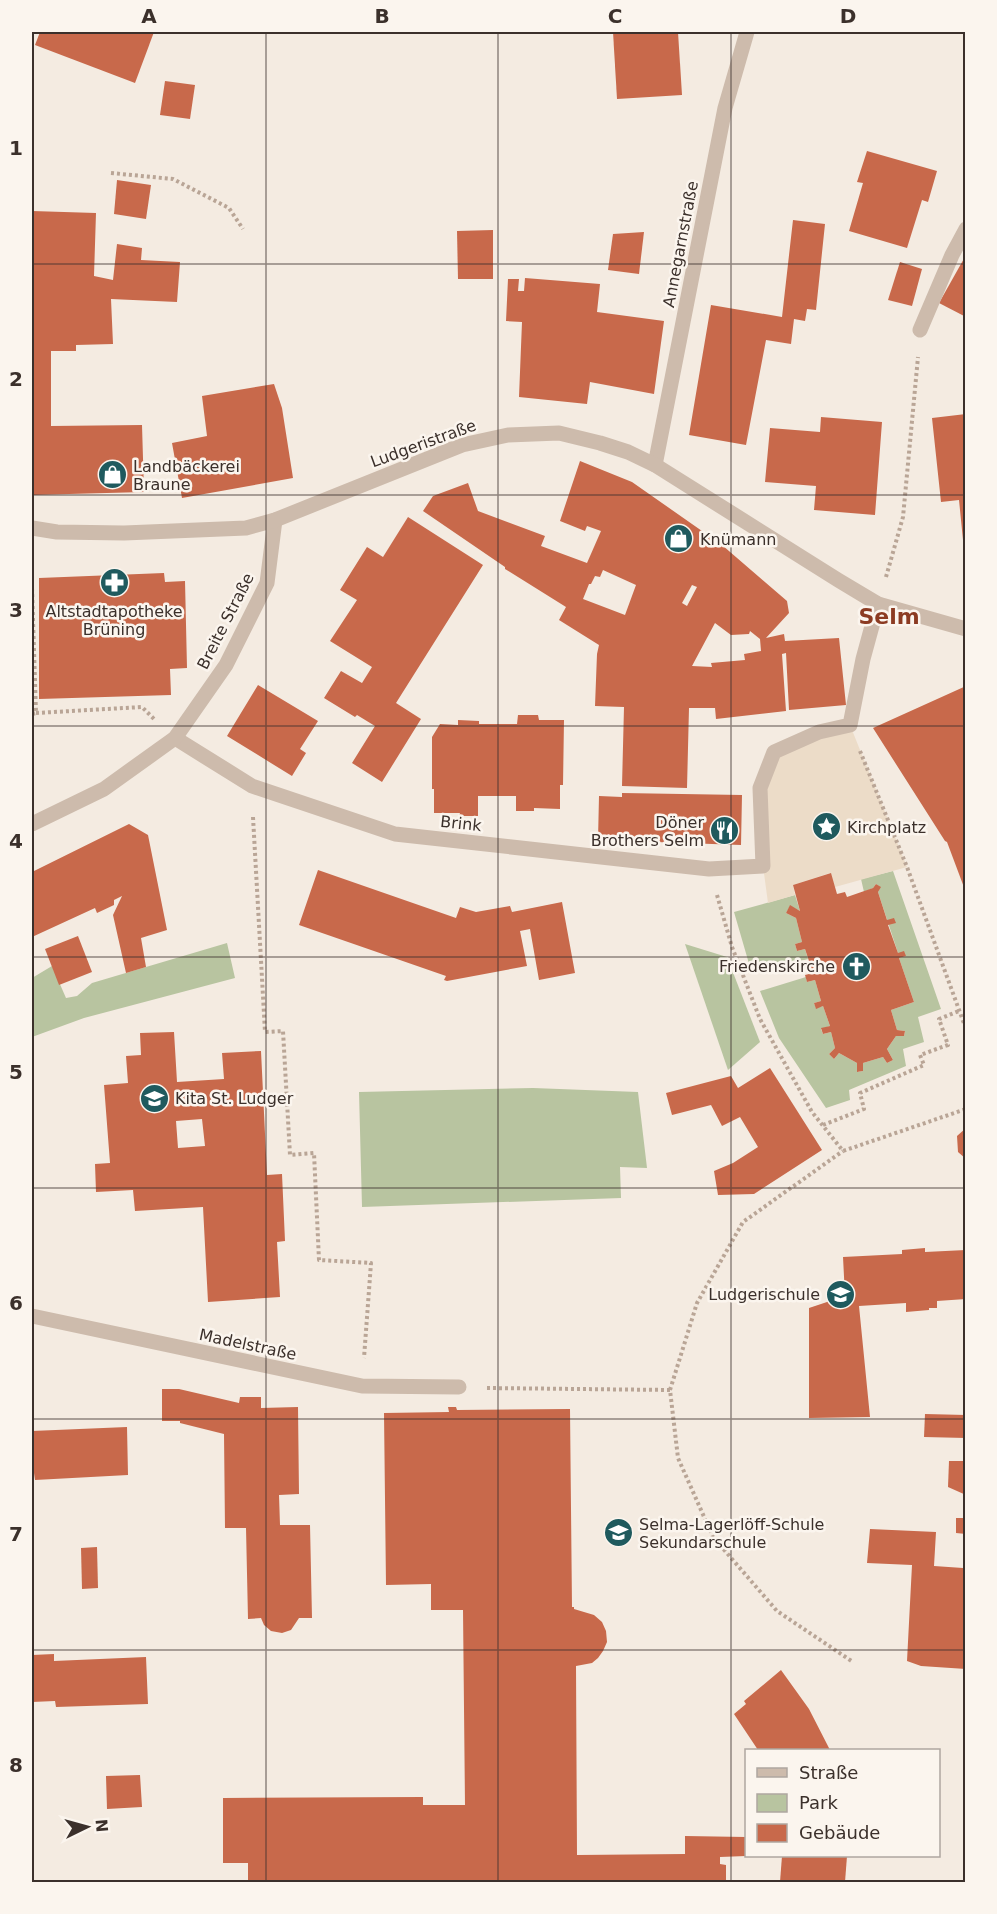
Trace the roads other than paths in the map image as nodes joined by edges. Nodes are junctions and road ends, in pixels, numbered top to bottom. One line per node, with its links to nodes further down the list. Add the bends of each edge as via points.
1 (747, 32): 4 (street, Annegarnstraße, via 725,108)
2 (966, 229): 3 (street)
3 (920, 330)
4 (655, 465): 5 (street, Ludgeristraße, via 628,452 559,433 508,435 462,445); 7 (street, Ludgeristraße)
5 (275, 520): 6 (street, Ludgeristraße, via 246,528 124,533); 9 (street, Breite Straße, via 267,583 226,665)
6 (32, 528)
7 (878, 604): 8 (street, Ludgeristraße); 9 (street, Brink, via 850,725 819,732 774,752 760,788 763,866 709,869 395,834 252,786)
8 (966, 629)
9 (175, 738): 10 (street, Breite Straße, via 104,789)
10 (32, 824)
11 (32, 1316): 12 (street, Madelstraße, via 362,1386)
12 (459, 1387)

